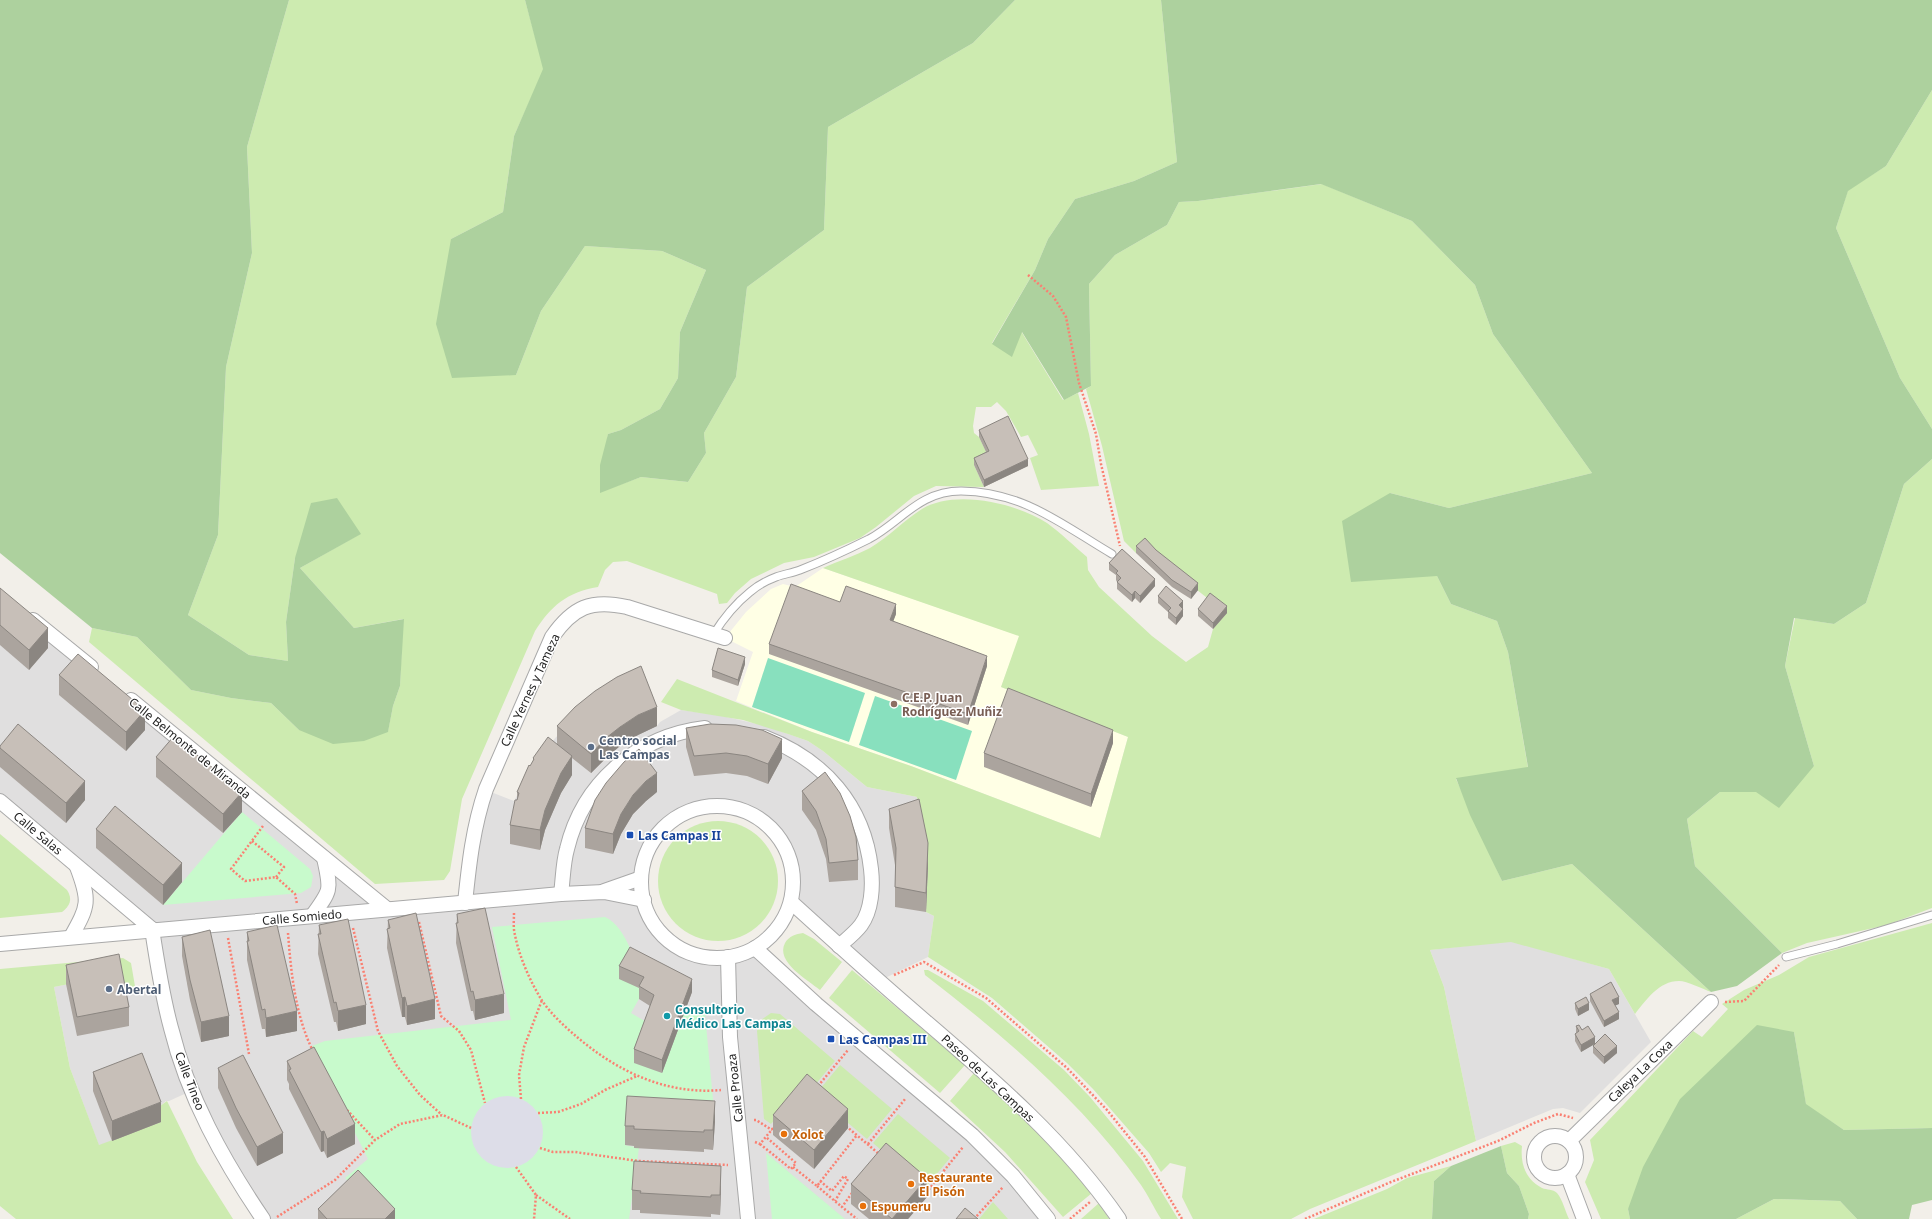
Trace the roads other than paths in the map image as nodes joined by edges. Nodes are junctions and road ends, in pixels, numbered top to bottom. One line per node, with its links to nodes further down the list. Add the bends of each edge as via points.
1 (1112, 554): 3 (lane, via 1048,514 1021,502 975,492 937,494 920,502 870,539 799,571 777,576 750,592 725,615)
2 (25, 613): 4 (street)
3 (719, 637): 16 (street, Calle Yernes y Tameza, via 613,604 589,606 568,616 552,638 478,811)
4 (99, 674)
5 (124, 694): 9 (street, Calle Belmonte de Miranda)
6 (719, 728): 13 (street, via 681,732 662,738 627,757 610,771 584,806 573,827 567,848)
7 (753, 733): 23 (street, via 785,746 817,767 844,795 861,826 873,880 870,901 861,925)
8 (0, 801): 10 (street, Calle Salas)
9 (324, 858): 17 (street, Calle Belmonte de Miranda); 19 (street, via 330,884 327,896)
10 (76, 865): 20 (street, Calle Salas); 21 (street, Calle Salas, via 86,891 86,908)
11 (641, 878): 12 (street, Calle Somiedo); 14 (street); 15 (street, via 647,854 655,840 673,821 694,810 712,806 728,807 760,819 774,831 784,845 793,877)
12 (604, 892): 13 (street, Calle Somiedo); 14 (street, Calle Somiedo)
13 (562, 894): 16 (street, Calle Somiedo)
14 (644, 900): 25 (street, via 652,919 669,942 693,954)
15 (791, 902): 23 (street, Paseo de Las Campas); 24 (street, via 776,930)
16 (465, 903): 17 (street, Calle Somiedo)
17 (387, 909): 19 (street, Calle Somiedo)
18 (1932, 915): 26 (lane)
19 (299, 918): 20 (street, Calle Somiedo)
20 (152, 929): 21 (street, Calle Somiedo); 30 (street, Calle Tineo, via 171,1029 189,1083 211,1136)
21 (71, 937): 22 (street, Calle Somiedo)
22 (0, 944)
23 (839, 946): 33 (street, Paseo de Las Campas, via 975,1063 1028,1113 1068,1154)
24 (755, 948): 25 (street); 32 (street, via 856,1040 972,1135 1013,1176)
25 (728, 957): 31 (street, Calle Proaza, via 730,1037)
26 (1786, 957)
27 (1711, 1002): 28 (street, Caleya La Coxa)
28 (1569, 1141): 29 (street, via 1576,1154 1575,1163); 29 (street, via 1558,1136 1549,1137 1543,1140 1535,1152 1536,1165 1546,1175 1560,1177)
29 (1567, 1174): 34 (street)
30 (263, 1219)
31 (748, 1219)
32 (1048, 1219)
33 (1119, 1219)
34 (1584, 1219)

